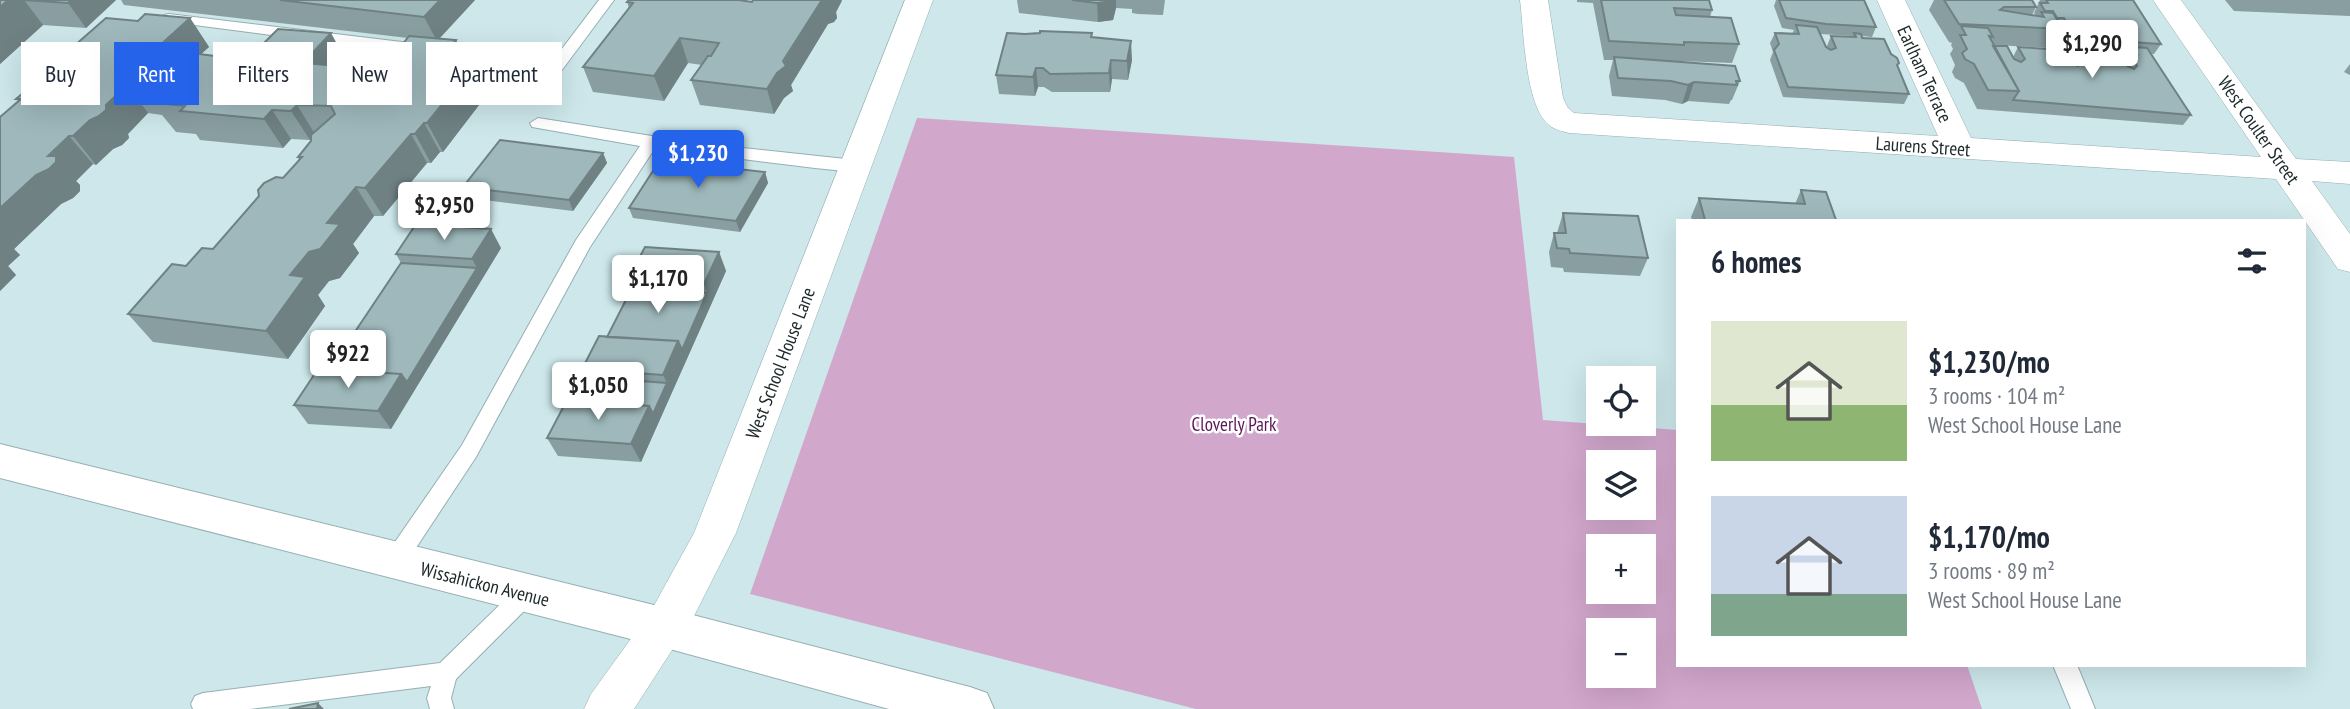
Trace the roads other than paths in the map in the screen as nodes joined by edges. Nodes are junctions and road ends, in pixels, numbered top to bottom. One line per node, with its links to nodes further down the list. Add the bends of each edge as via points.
1 (607, 0): 6 (lane, via 556,67 173,18)
2 (919, 0): 11 (street, West School House Lane)
3 (1534, 0): 7 (street, via 1548,98)
4 (1891, 0): 10 (street, Earlham Terrace)
5 (2167, 0): 12 (street, West Coulter Street)
6 (150, 19)
7 (1559, 120): 10 (street, Laurens Street, via 1606,127)
8 (538, 123): 9 (lane)
9 (650, 143): 11 (lane); 16 (lane, via 582,244 470,451)
10 (1960, 149): 12 (street, Laurens Street)
11 (855, 166): 18 (street, West School House Lane, via 715,533)
12 (2287, 169): 13 (street, Laurens Street); 14 (street, West Coulter Street)
13 (2350, 173)
14 (2350, 260)
15 (0, 461): 16 (street, Wissahickon Avenue)
16 (394, 562): 17 (street, Wissahickon Avenue)
17 (526, 594): 18 (street, Wissahickon Avenue); 20 (lane)
18 (666, 628): 23 (street, West School House Lane); 24 (street, Wissahickon Avenue)
19 (2066, 667): 25 (lane)
20 (446, 673): 21 (lane); 22 (lane, via 439,698)
21 (203, 704)
22 (442, 709)
23 (607, 709)
24 (970, 709)
25 (2083, 709)

